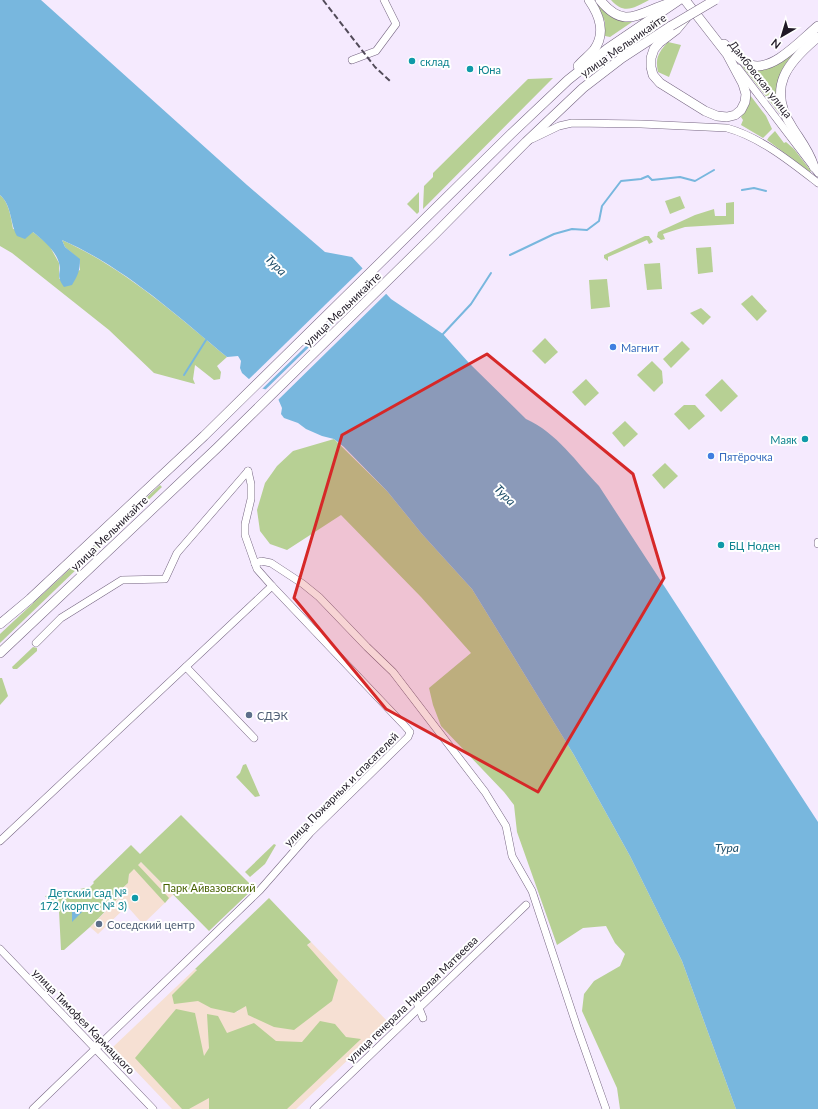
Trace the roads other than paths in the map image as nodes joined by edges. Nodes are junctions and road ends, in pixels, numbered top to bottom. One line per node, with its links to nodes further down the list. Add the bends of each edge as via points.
1 (384, 0): 12 (street, via 396,24 376,51)
2 (589, 0): 13 (main road, via 600,18 600,38 594,50)
3 (600, 0): 6 (main road, via 614,14 621,17 630,18)
4 (680, 0): 6 (main road, улица Мельникайте); 10 (main road, Дамбовская улица)
5 (715, 0): 8 (main road, улица Мельникайте, bridge)
6 (659, 9): 13 (main road, улица Мельникайте)
7 (818, 26): 10 (main road, via 784,55 767,65 760,66 750,65)
8 (674, 28): 11 (main road, via 654,49 651,67 654,75 660,83 705,111 726,117 735,115 740,110 746,94); 14 (main road, улица Мельникайте, via 622,58 583,88)
9 (818, 37): 15 (main road, via 794,60 783,78 781,88 785,114 812,158)
10 (714, 38): 11 (main road, Дамбовская улица)
11 (727, 54): 15 (street, Дамбовская улица)
12 (352, 60)
13 (568, 80): 19 (main road, улица Мельникайте, via 204,436)
14 (526, 142): 16 (street, via 559,126 572,123 716,126 758,140); 21 (main road, улица Мельникайте, via 217,448)
15 (816, 170)
16 (818, 183)
17 (255, 564): 18 (street); 20 (street, via 245,535 251,499 248,471 177,552 165,579 122,580 61,618); 34 (street, via 260,561 271,563 303,584 330,608 397,677 485,792 506,826 512,856 532,891)
18 (272, 586): 22 (street); 30 (street, улица Пожарных и спасателей, via 410,732 408,737 310,833 260,890)
19 (0, 624)
20 (36, 643)
21 (0, 653)
22 (186, 667): 23 (street); 24 (street)
23 (254, 738)
24 (0, 841)
25 (526, 905): 28 (street, улица генерала Николая Матвеева)
26 (0, 949): 30 (street, улица Тимофея Кармацкого)
27 (415, 998): 28 (street)
28 (419, 1008): 29 (street); 33 (street, улица генерала Николая Матвеева)
29 (423, 1018)
30 (95, 1049): 31 (street, улица Пожарных и спасателей); 32 (street, улица Тимофея Кармацкого)
31 (33, 1109)
32 (153, 1109)
33 (314, 1109)
34 (606, 1109)

